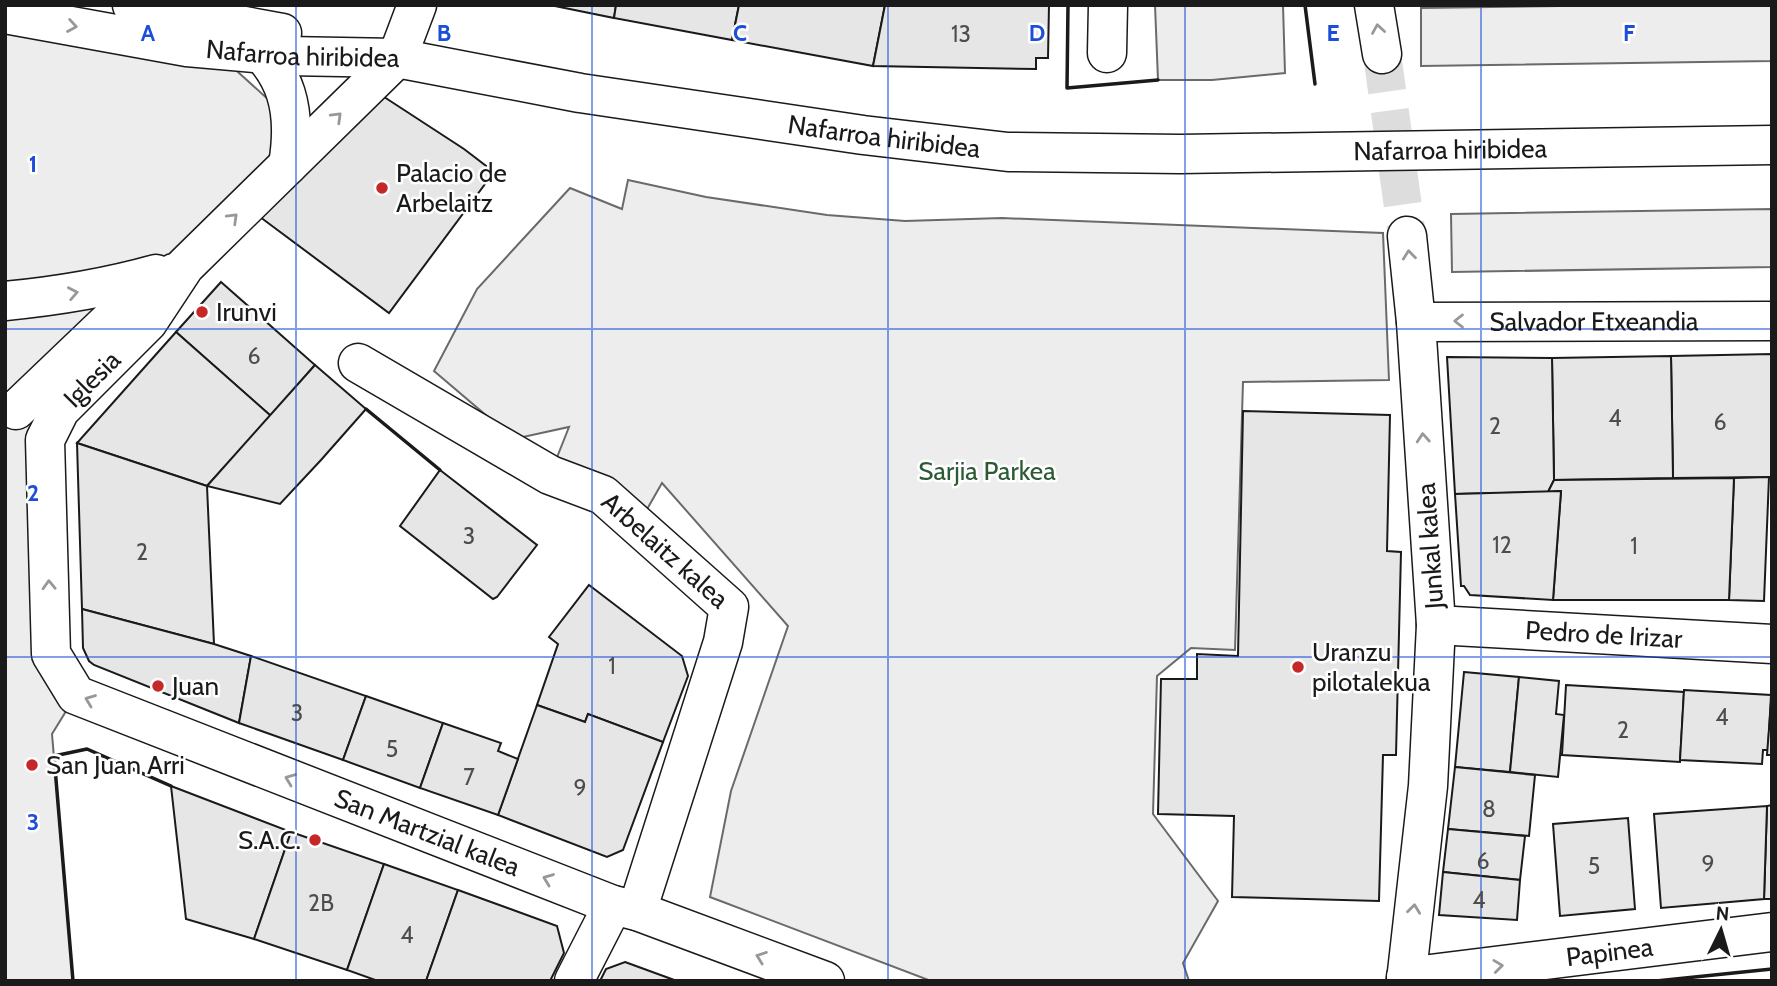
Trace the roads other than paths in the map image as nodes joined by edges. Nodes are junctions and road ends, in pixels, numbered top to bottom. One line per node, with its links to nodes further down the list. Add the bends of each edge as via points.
1 (132, 5): 6 (street)
2 (417, 5): 10 (street, Iglesia)
3 (1108, 5): 7 (street)
4 (1374, 5): 9 (street, one-way to 4)
5 (5, 14): 8 (street, Nafarroa hiribidea, one-way to 8, via 187,47)
6 (217, 21): 8 (street, via 238,31); 10 (street)
7 (1107, 53)
8 (263, 54): 10 (street, Nafarroa hiribidea); 12 (street, via 281,82 290,108 293,136)
9 (1382, 54)
10 (397, 58): 11 (street, Nafarroa hiribidea, via 580,93 1008,152 1180,154); 12 (street, Iglesia, one-way to 10)
11 (1772, 145)
12 (288, 164): 14 (street, Iglesia, one-way to 12)
13 (1406, 236): 17 (street, Junkal kalea, one-way to 13)
14 (185, 266): 15 (street, one-way to 14, via 56,297); 19 (street, via 129,302); 22 (street, Iglesia, one-way to 14, via 45,440 60,410 148,322)
15 (5, 301)
16 (1772, 321): 17 (street, Salvador Etxeandia, one-way to 17)
17 (1416, 322): 20 (street, Junkal kalea, one-way to 17)
18 (358, 363): 23 (street, Arbelaitz kalea, via 550,475 603,495 729,607 723,642)
19 (16, 410)
20 (1436, 625): 21 (street, Pedro de Irizar); 25 (street, Junkal kalea, one-way to 20, via 1428,786)
21 (1772, 644)
22 (51, 654): 23 (street, San Martzial kalea, one-way to 22, via 76,695)
23 (625, 908): 26 (street); 27 (street, San Martzial kalea, one-way to 23)
24 (1772, 932): 25 (street, Papinea, one-way to 24)
25 (1406, 979)
26 (574, 981)
27 (825, 981)

